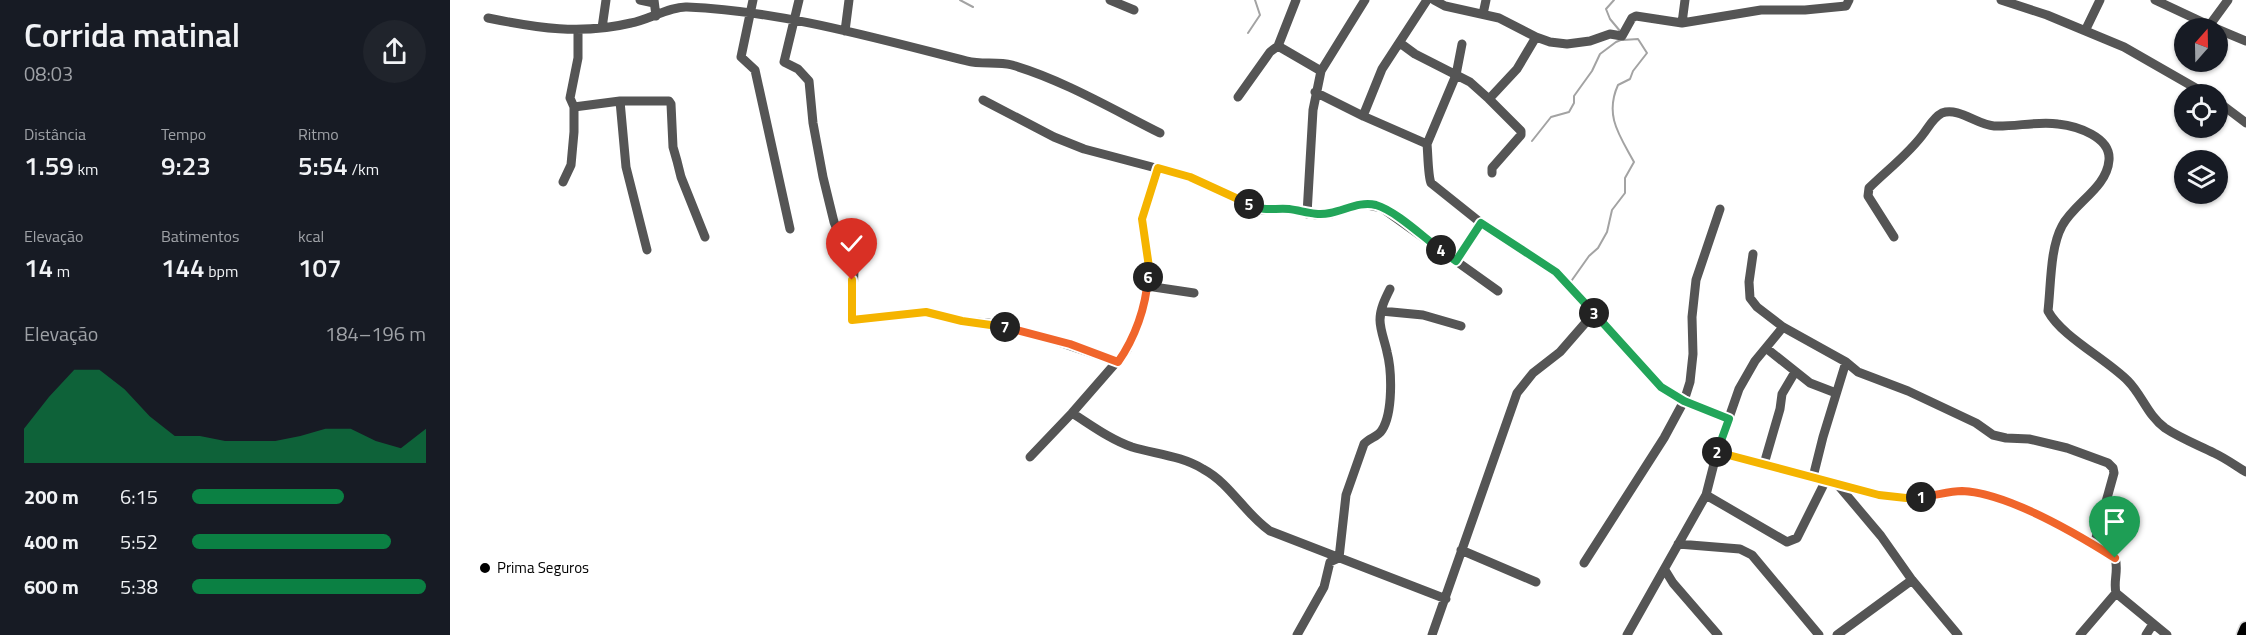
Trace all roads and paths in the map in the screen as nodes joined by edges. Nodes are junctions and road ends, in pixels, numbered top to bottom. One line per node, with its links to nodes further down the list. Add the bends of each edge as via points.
1 (606, 0): 28 (street)
2 (640, 0): 18 (street)
3 (753, 0): 20 (street)
4 (800, 0): 26 (street)
5 (849, 0): 31 (street)
6 (1110, 0): 19 (street)
7 (1296, 0): 37 (street)
8 (1365, 0): 38 (street)
9 (1427, 0): 35 (street)
10 (1434, 0): 21 (street, via 1444,6)
11 (1486, 0): 21 (street)
12 (1685, 0): 27 (street)
13 (1849, 0): 27 (street, via 1846,6 1761,10)
14 (2001, 0): 30 (street)
15 (2100, 0): 30 (street)
16 (2155, 0): 24 (street)
17 (2228, 0): 25 (street)
18 (654, 2): 22 (street)
19 (1134, 10)
20 (750, 14): 22 (street, via 680,6); 26 (street); 58 (street, via 741,57 755,70)
21 (1483, 14): 33 (street)
22 (656, 16): 28 (street)
23 (488, 18): 29 (street)
24 (2193, 18)
25 (2219, 18)
26 (795, 21): 31 (street); 73 (street, via 784,62 809,81 823,177 834,222 854,270 852,320 926,312 1038,334)
27 (1683, 23): 33 (street, via 1636,16 1622,36 1610,34 1567,44)
28 (602, 28): 29 (street)
29 (578, 31): 46 (street, via 578,58 570,98)
30 (2085, 31): 40 (street, via 2124,47)
31 (845, 32): 50 (street, via 976,63 1012,65 1072,88)
32 (2228, 34): 34 (street)
33 (1536, 38): 43 (street, via 1517,69)
34 (2246, 41)
35 (1400, 42): 39 (street); 48 (street, via 1382,69)
36 (1462, 44): 39 (street)
37 (1278, 46): 38 (street); 42 (street)
38 (1321, 71): 41 (street)
39 (1456, 75): 43 (street); 51 (street)
40 (2189, 84)
41 (1316, 92): 48 (street); 56 (street)
42 (1238, 97)
43 (1489, 99): 53 (street, via 1521,131)
44 (983, 100): 52 (street, via 1084,149)
45 (620, 101): 46 (street); 59 (street, via 669,100 673,147); 61 (street, via 626,167)
46 (574, 107): 54 (street, via 571,165)
47 (2228, 109): 49 (street)
48 (1363, 116): 51 (street)
49 (2246, 123)
50 (1160, 133)
51 (1427, 144): 57 (street, via 1431,183)
52 (1158, 168): 56 (street, via 1190,177 1262,210 1291,209); 64 (street, via 1142,219)
53 (1492, 173)
54 (563, 182)
55 (1720, 209): 77 (street, via 1696,280 1693,354)
56 (1307, 214): 63 (street, via 1374,205 1388,210)
57 (1481, 223): 63 (street); 69 (street, via 1556,272)
58 (790, 230)
59 (705, 237)
60 (1894, 237): 83 (street, via 1868,196 1869,188 1944,112 1994,126 2057,124 2097,137 2107,146 2106,170 2056,237 2048,311 2053,320 2129,383 2155,420)
61 (647, 250)
62 (1753, 254): 71 (street, via 1750,298)
63 (1456, 261): 66 (street)
64 (1148, 286): 67 (street); 73 (street, via 1142,313)
65 (1390, 289): 68 (street)
66 (1498, 291)
67 (1194, 293)
68 (1381, 311): 70 (street, via 1424,315); 91 (street, via 1390,374 1388,410 1382,431 1364,444 1349,484)
69 (1594, 313): 77 (street, via 1661,387); 90 (street, via 1517,393)
70 (1461, 326)
71 (1783, 327): 72 (street); 74 (street)
72 (1766, 348): 75 (street); 79 (street, via 1739,389)
73 (1118, 362): 78 (street)
74 (1846, 362): 76 (street); 89 (street, via 1858,372 1908,391 1993,435 2067,448 2108,463 2114,473)
75 (1795, 372): 76 (street); 82 (street, via 1782,394)
76 (1836, 393): 84 (street)
77 (1684, 401): 79 (street); 92 (street)
78 (1072, 413): 81 (street); 91 (street, via 1130,446 1201,467 1218,478 1256,522)
79 (1729, 419): 80 (street)
80 (1717, 452): 82 (street); 87 (street)
81 (1030, 457)
82 (1764, 464): 84 (street)
83 (2246, 472)
84 (1814, 477): 85 (street)
85 (1825, 482): 86 (street); 87 (street, via 1797,538 1788,542)
86 (1838, 485): 89 (street, via 1906,498 1962,491 1988,496 2020,507); 94 (street)
87 (1706, 495): 88 (street)
88 (1678, 544): 93 (street); 104 (street, via 1740,549 1752,555)
89 (2094, 545): 96 (street, via 2115,558)
90 (1461, 550): 95 (street); 97 (street)
91 (1339, 558): 97 (street); 100 (street, via 1330,562 1324,587)
92 (1584, 563)
93 (1665, 570): 102 (street); 103 (street)
94 (1912, 580): 105 (street); 106 (street)
95 (1536, 582)
96 (2116, 593): 98 (street); 107 (street)
97 (1446, 599): 101 (street)
98 (2153, 624): 108 (street); 109 (street)
99 (2246, 628): 110 (main road)
100 (1297, 635)
101 (1432, 635)
102 (1627, 635)
103 (1718, 635)
104 (1819, 635)
105 (1837, 635)
106 (1958, 635)
107 (2080, 635)
108 (2146, 635)
109 (2167, 635)
110 (2243, 635)

